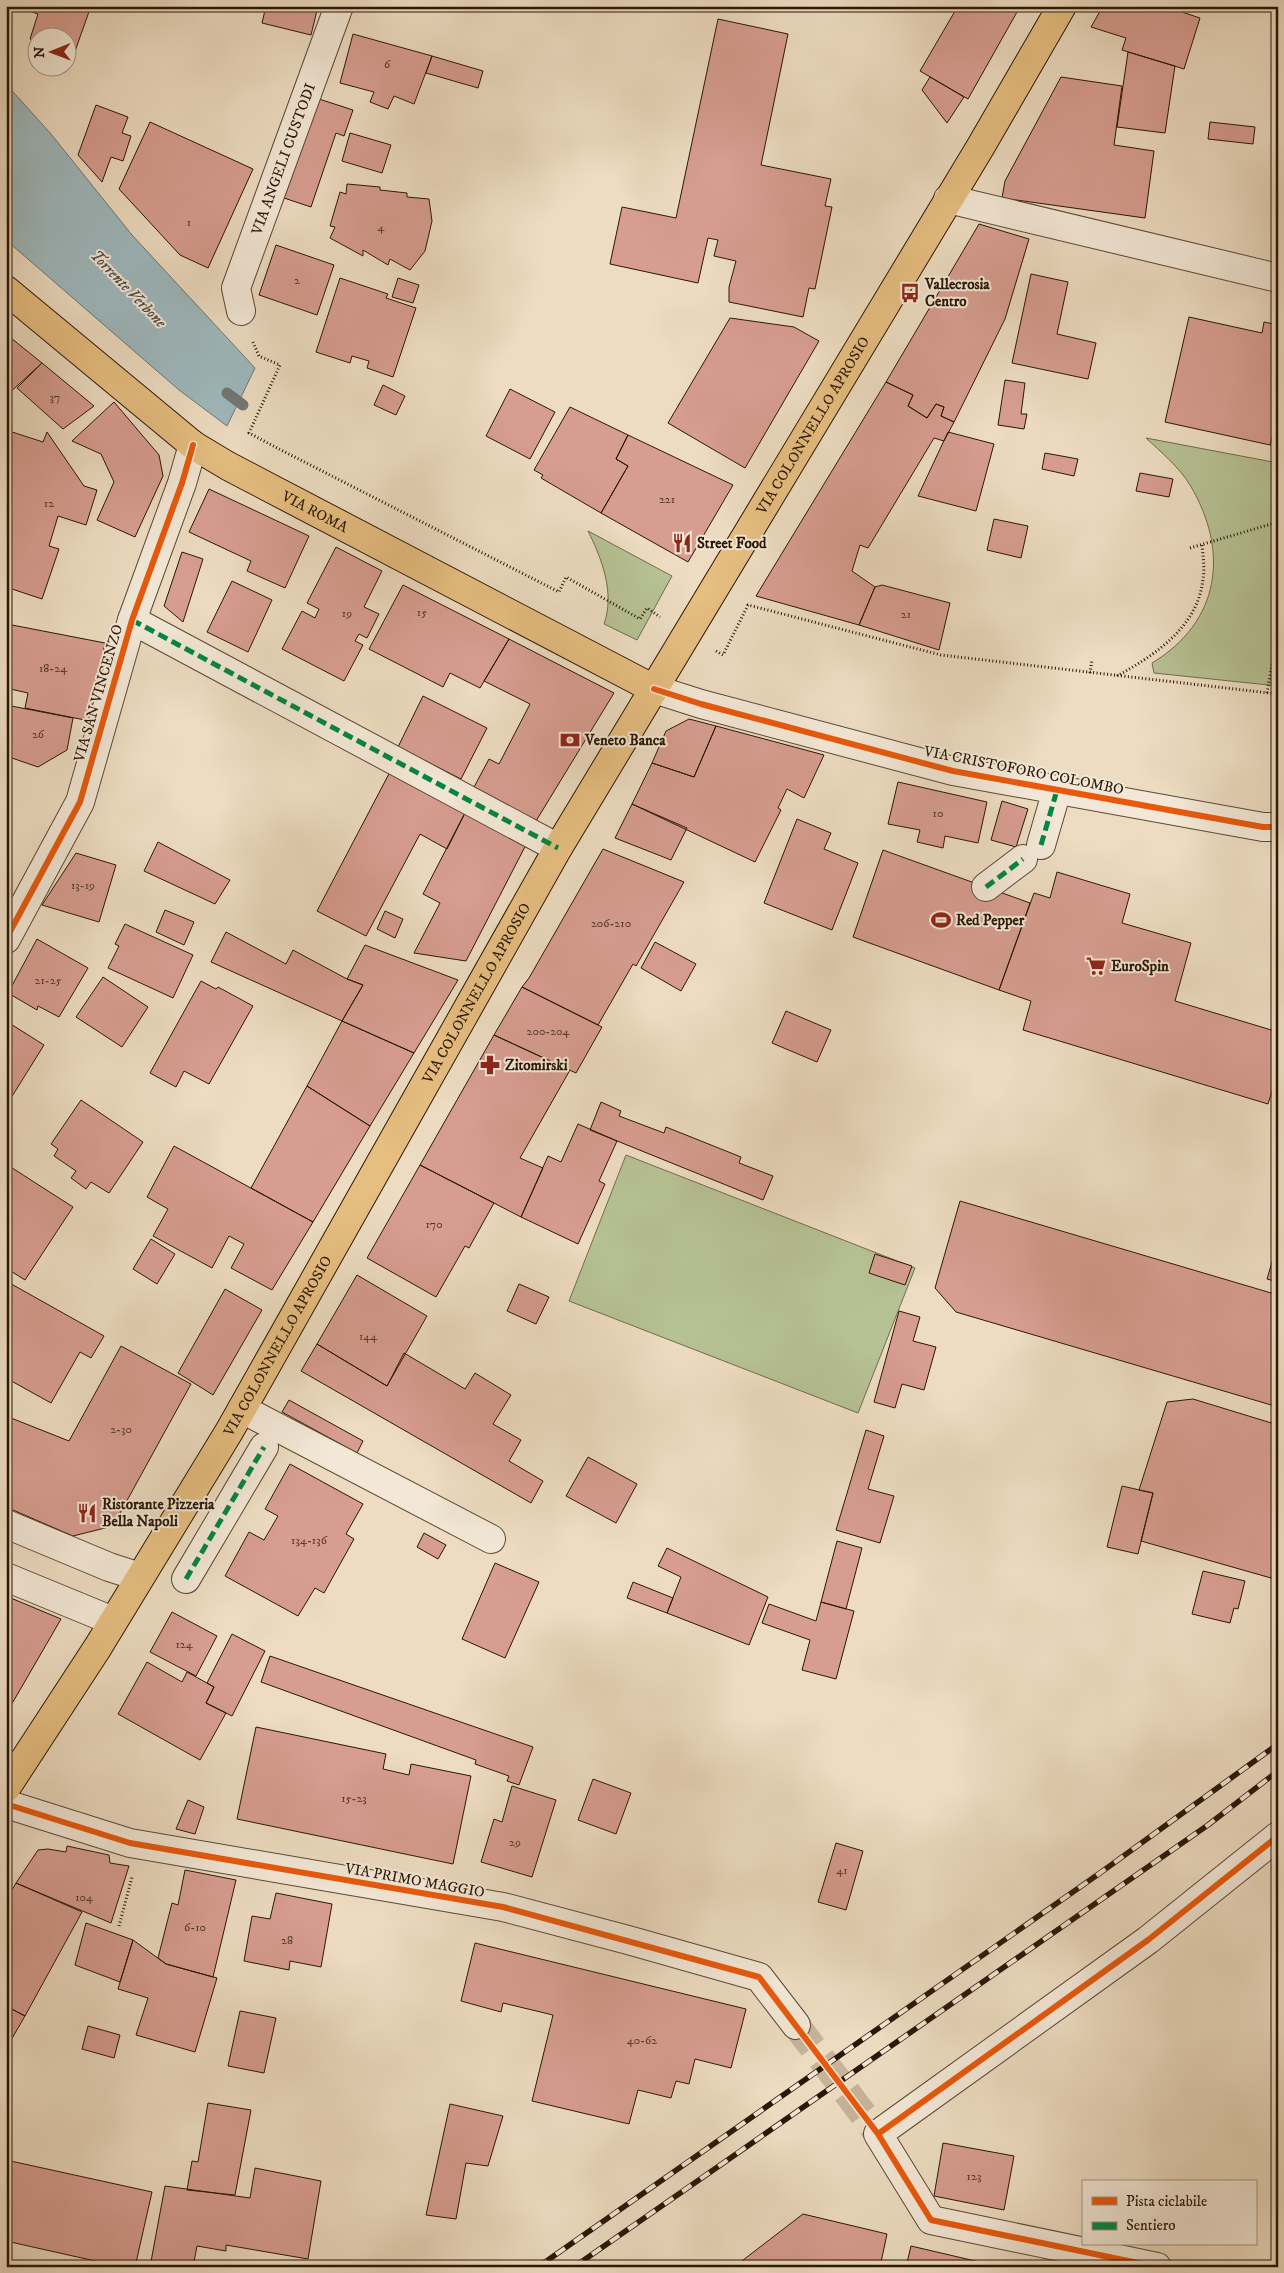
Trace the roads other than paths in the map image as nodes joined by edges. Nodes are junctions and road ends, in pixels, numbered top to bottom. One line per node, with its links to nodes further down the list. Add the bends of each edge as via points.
1 (339, 6): 6 (street, VIA ANGELI CUSTODI, via 236,288)
2 (1062, 6): 3 (main road, VIA COLONNELLO APROSIO)
3 (948, 199): 4 (street); 9 (main road, VIA COLONNELLO APROSIO)
4 (1278, 278)
5 (6, 290): 7 (main road, VIA ROMA)
6 (241, 311)
7 (193, 445): 8 (street, VIA SAN VINCENZO); 9 (main road, VIA ROMA)
8 (132, 620): 12 (street); 14 (street, VIA SAN VINCENZO, via 80,802)
9 (654, 689): 10 (street, VIA CRISTOFORO COLOMBO, via 953,771); 12 (main road, VIA COLONNELLO APROSIO)
10 (1057, 790): 11 (street, VIA CRISTOFORO COLOMBO); 13 (street, via 1032,852)
11 (1278, 828)
12 (558, 848): 15 (main road, VIA COLONNELLO APROSIO)
13 (986, 887)
14 (6, 939)
15 (242, 1409): 18 (street); 20 (main road, VIA COLONNELLO APROSIO)
16 (264, 1447): 21 (street)
17 (6, 1524): 20 (street)
18 (491, 1539)
19 (6, 1577): 22 (street)
20 (140, 1577): 22 (main road, VIA COLONNELLO APROSIO)
21 (186, 1579)
22 (114, 1621): 23 (main road, VIA COLONNELLO APROSIO)
23 (6, 1788)
24 (6, 1804): 26 (street, VIA PRIMO MAGGIO, via 141,1845 503,1907 759,1977)
25 (1278, 1836): 27 (street, via 1148,1940 878,2134 931,2220)
26 (796, 2025)
27 (1157, 2267)

